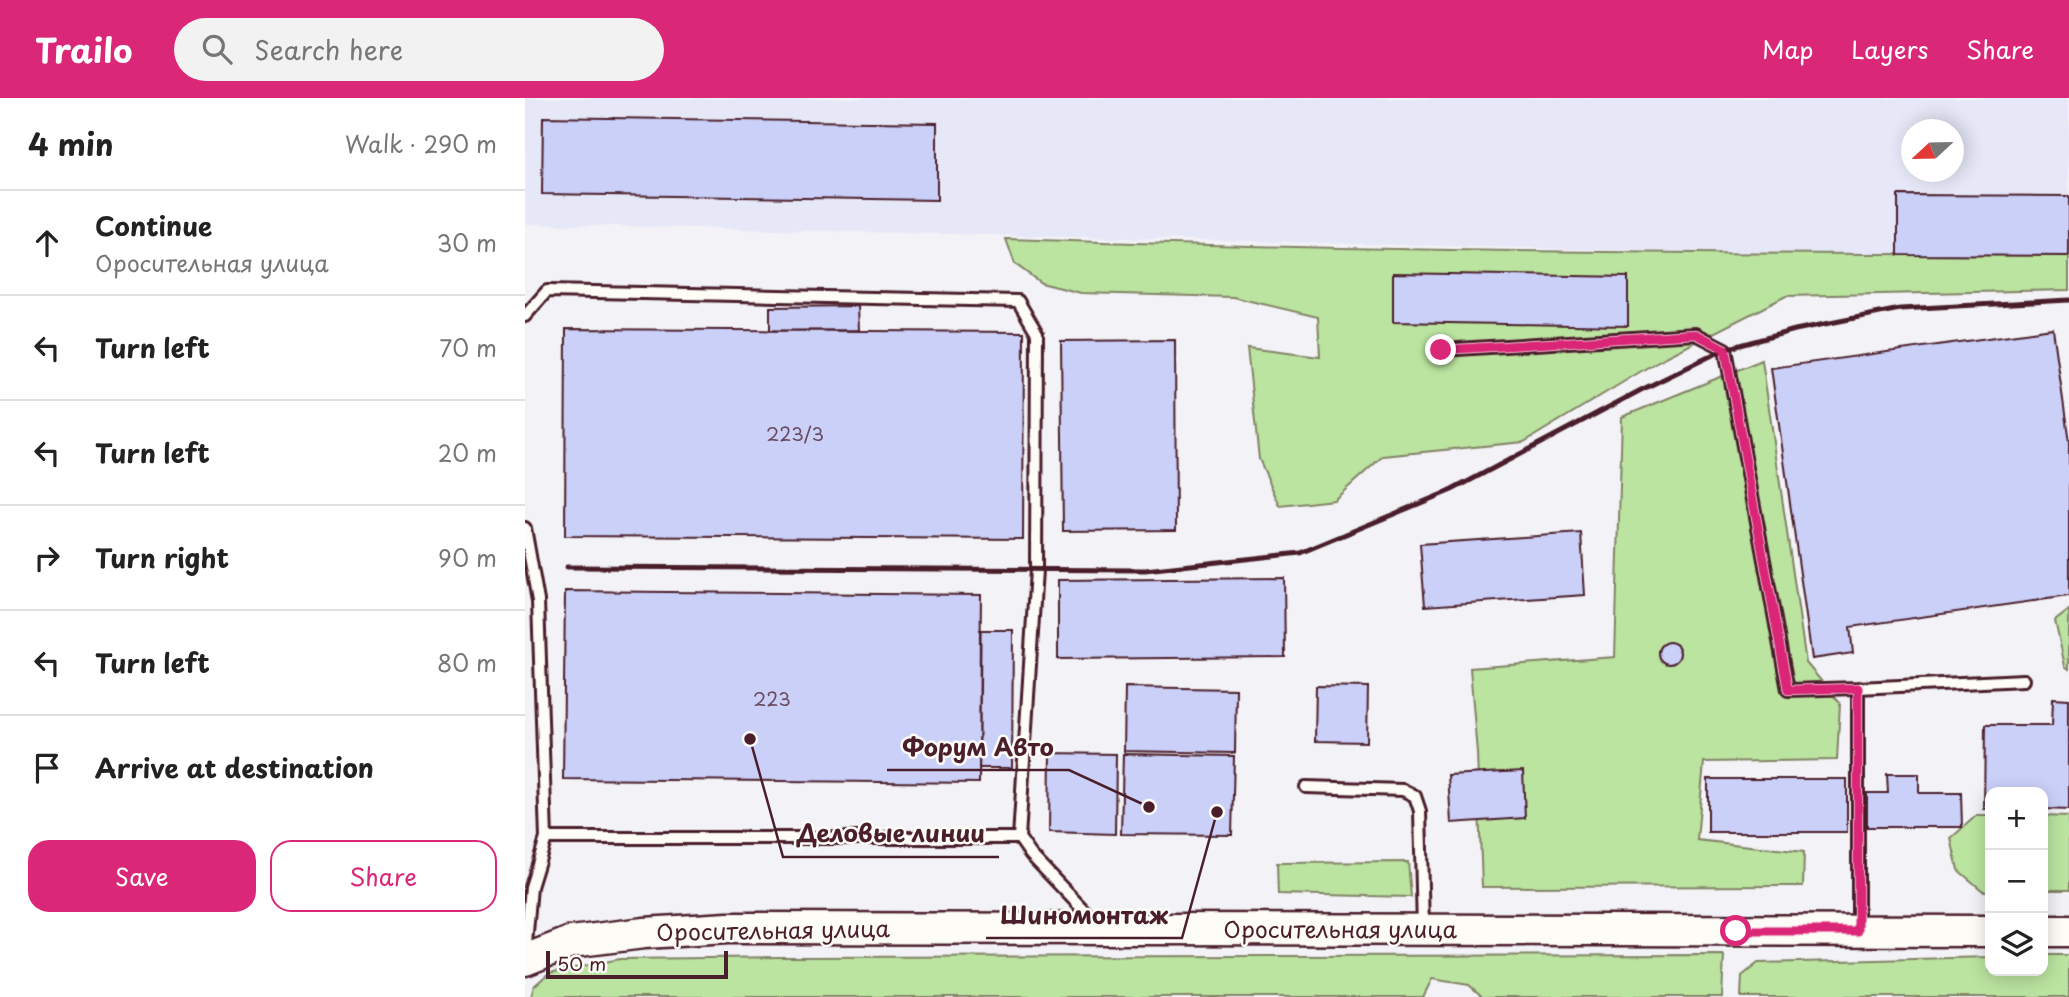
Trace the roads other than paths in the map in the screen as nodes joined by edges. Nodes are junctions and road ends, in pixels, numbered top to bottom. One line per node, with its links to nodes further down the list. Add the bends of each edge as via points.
1 (525, 316): 8 (lane, via 547,291 1018,302 1037,333 1036,570)
2 (1441, 350): 5 (lane, via 1696,334 1725,349 1788,690)
3 (525, 528): 7 (lane, via 538,601)
4 (2024, 680): 5 (lane)
5 (1858, 688): 12 (lane)
6 (1306, 788): 10 (lane, via 1403,790 1415,796 1420,811)
7 (546, 838): 8 (lane); 15 (lane, via 531,887)
8 (1019, 838): 9 (lane)
9 (1103, 930): 10 (main road, Оросительная улица); 15 (main road, Оросительная улица, via 692,930 571,942)
10 (1423, 930): 12 (main road, Оросительная улица)
11 (2069, 930): 14 (main road)
12 (1858, 931): 13 (main road, Оросительная улица)
13 (1985, 931)
14 (2048, 931)
15 (525, 958)

